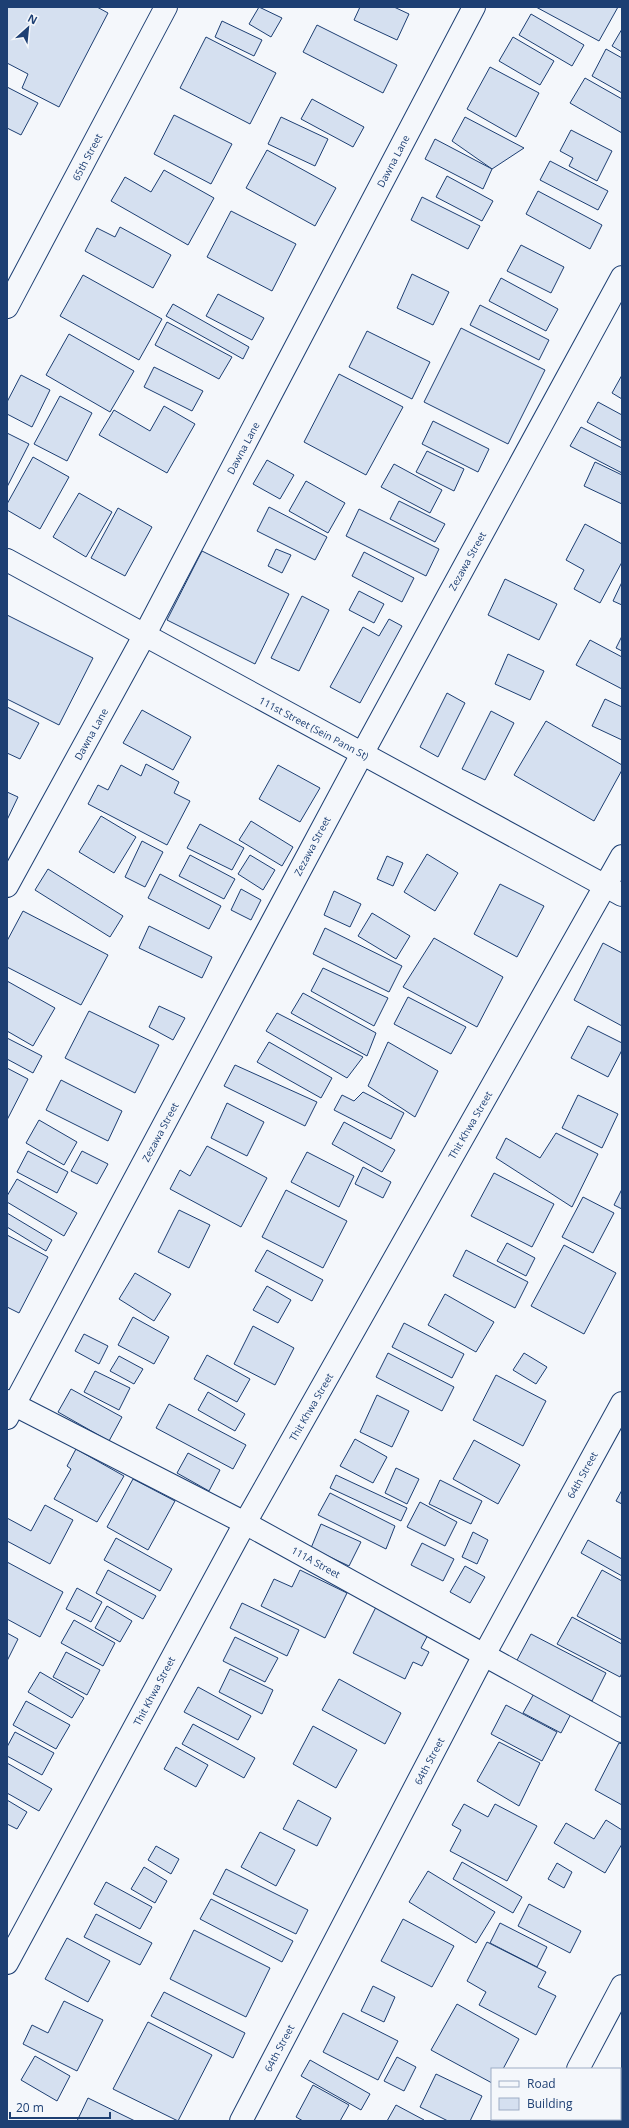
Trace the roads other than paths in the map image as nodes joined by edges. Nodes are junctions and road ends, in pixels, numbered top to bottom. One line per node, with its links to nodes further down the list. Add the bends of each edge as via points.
1 (166, 7): 4 (street, 65th Street)
2 (474, 7): 6 (street, Dawna Lane)
3 (622, 277): 7 (street, Zezawa Street)
4 (7, 306)
5 (7, 560): 6 (street, 111st Street (Sein Pann St))
6 (144, 636): 7 (street, 111st Street (Sein Pann St)); 9 (street, Dawna Lane)
7 (362, 754): 10 (street, 111st Street (Sein Pann St)); 12 (street, Zezawa Street)
8 (622, 856): 10 (street, Thit Khwa Street)
9 (7, 886)
10 (614, 891): 13 (street, Thit Khwa Street)
11 (622, 1403): 14 (street, 64th Street)
12 (9, 1408): 13 (street, 111A Street)
13 (245, 1523): 14 (street, 111A Street); 16 (street, Thit Khwa Street)
14 (484, 1655): 15 (street, 111A Street); 19 (street, 64th Street)
15 (622, 1731)
16 (7, 1964)
17 (622, 1986): 18 (street)
18 (579, 2068)
19 (240, 2121)

